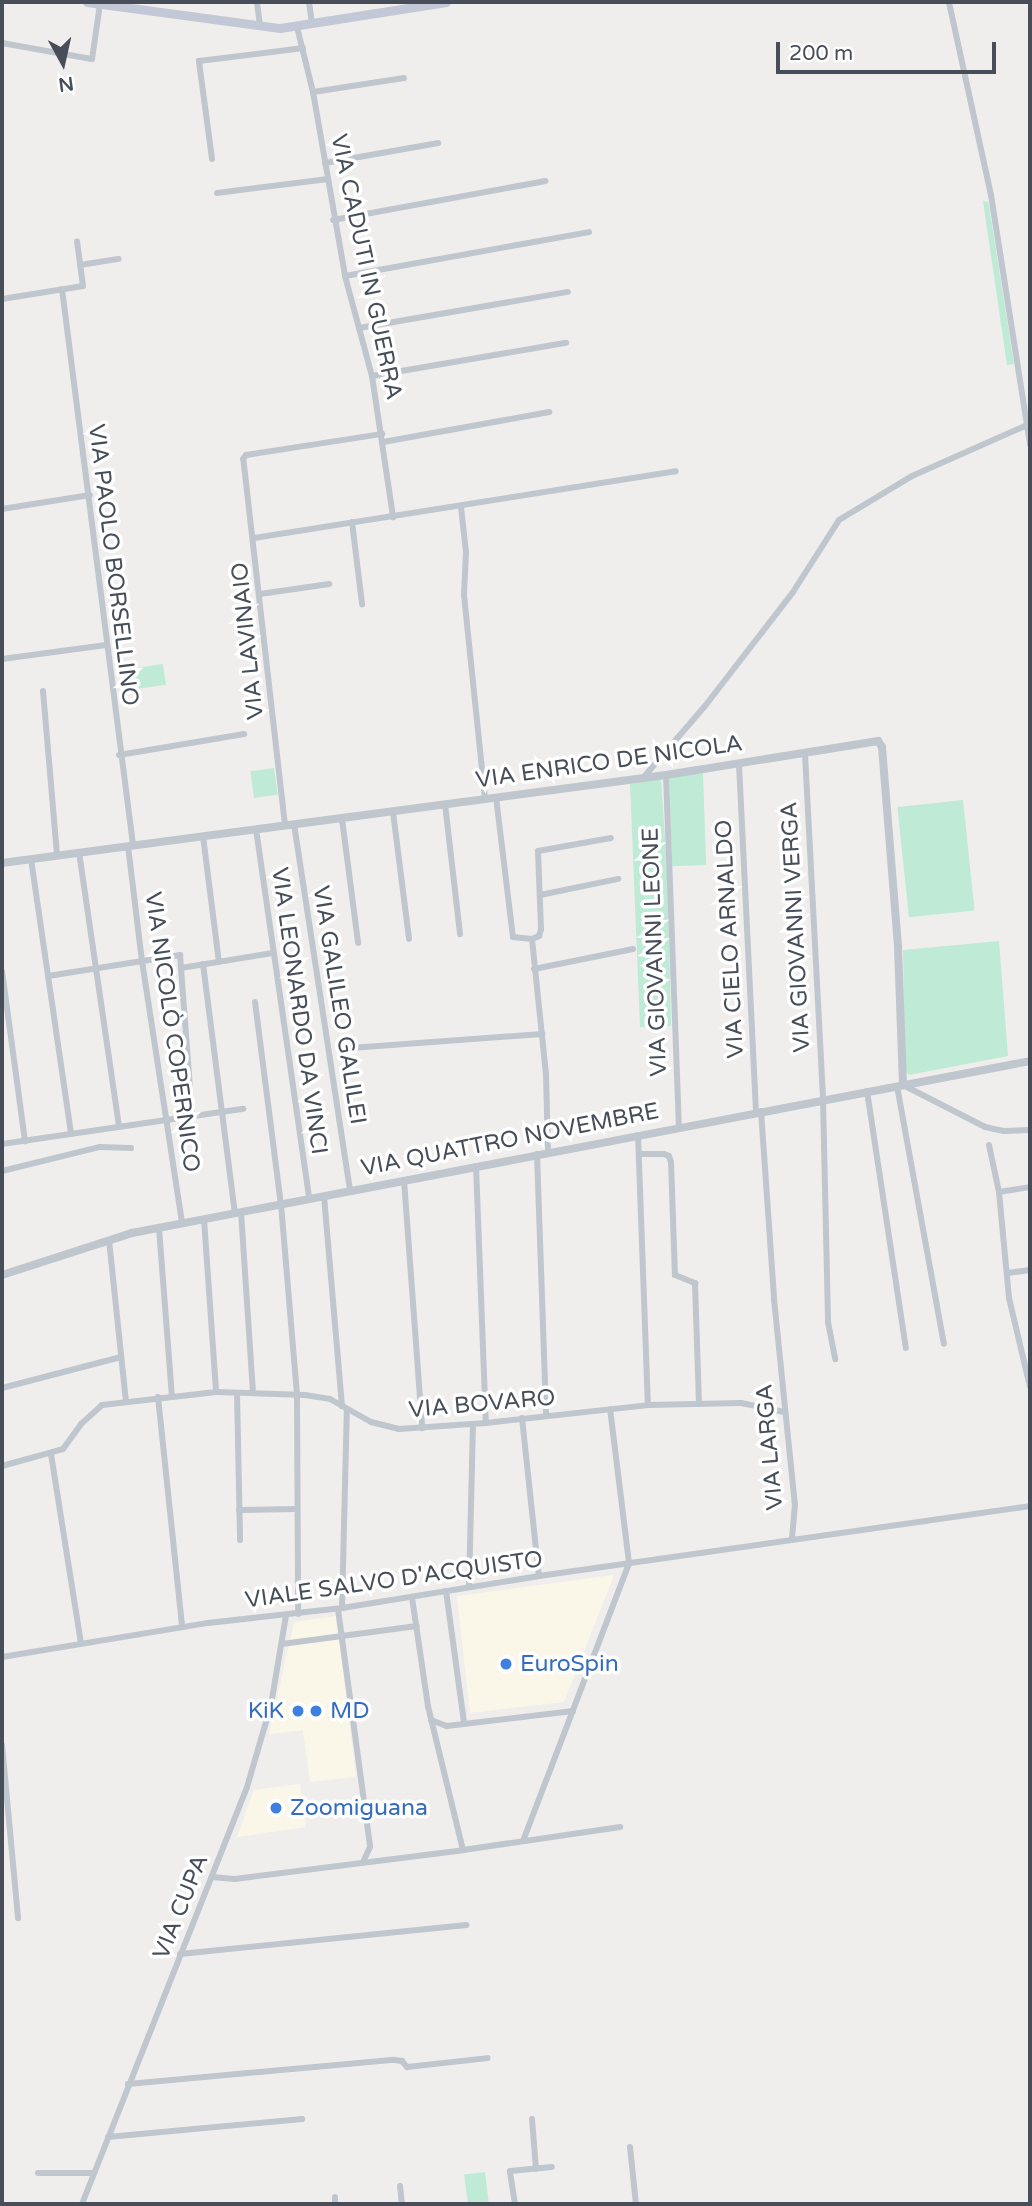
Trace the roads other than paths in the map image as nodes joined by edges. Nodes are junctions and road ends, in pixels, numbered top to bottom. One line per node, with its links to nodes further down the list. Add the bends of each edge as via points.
1 (87, 2): 6 (main road)
2 (257, 2): 9 (street)
3 (309, 2): 8 (street)
4 (446, 2): 8 (main road)
5 (949, 2): 34 (street, via 991,195)
6 (100, 4): 7 (main road); 11 (street, via 92,59)
7 (165, 6): 9 (main road)
8 (312, 24): 10 (main road)
9 (260, 26): 10 (main road)
10 (297, 27): 12 (street, VIA CADUTI IN GUERRA)
11 (2, 43)
12 (303, 48): 14 (street, VIA CADUTI IN GUERRA); 16 (street, via 199,61)
13 (404, 78): 14 (street)
14 (313, 92): 17 (street, VIA CADUTI IN GUERRA)
15 (438, 143): 17 (street)
16 (212, 159)
17 (325, 163): 18 (street, VIA CADUTI IN GUERRA)
18 (328, 179): 20 (street); 21 (street, VIA CADUTI IN GUERRA)
19 (545, 181): 21 (street)
20 (217, 193)
21 (333, 220): 26 (street, VIA CADUTI IN GUERRA)
22 (589, 232): 26 (street)
23 (77, 241): 25 (street)
24 (119, 259): 25 (street)
25 (80, 265): 27 (street, via 83,286)
26 (345, 276): 30 (street, VIA CADUTI IN GUERRA)
27 (62, 289): 29 (street); 38 (street, VIA PAOLO BORSELLINO)
28 (568, 292): 30 (street)
29 (2, 299)
30 (359, 328): 32 (street, VIA CADUTI IN GUERRA)
31 (566, 343): 32 (street)
32 (372, 376): 35 (street, VIA CADUTI IN GUERRA)
33 (550, 412): 35 (street)
34 (1027, 425): 36 (street); 55 (street, via 912,476 839,520 793,592)
35 (382, 438): 41 (street, VIA CADUTI IN GUERRA); 43 (street, VIA LAVINAIO, via 246,455)
36 (1030, 444)
37 (676, 471): 39 (street)
38 (90, 495): 40 (street); 47 (street, VIA PAOLO BORSELLINO)
39 (461, 507): 41 (street); 57 (street, via 464,595)
40 (2, 509)
41 (393, 517): 42 (street)
42 (352, 522): 43 (street); 46 (street)
43 (254, 538): 45 (street, VIA LAVINAIO)
44 (329, 584): 45 (street)
45 (260, 594): 61 (street, VIA LAVINAIO)
46 (362, 604)
47 (106, 645): 48 (street); 52 (street, VIA PAOLO BORSELLINO)
48 (2, 659)
49 (43, 691): 67 (street)
50 (244, 734): 52 (street)
51 (805, 754): 53 (street, VIA ENRICO DE NICOLA); 90 (street, VIA ENRICO DE NICOLA, via 878,741 882,747 898,948); 92 (street, VIA GIOVANNI VERGA)
52 (119, 755): 65 (street, VIA PAOLO BORSELLINO)
53 (739, 764): 54 (street, VIA ENRICO DE NICOLA); 95 (street, VIA CIELO ARNALDO)
54 (666, 775): 55 (street, VIA ENRICO DE NICOLA); 98 (street, VIA GIOVANNI LEONE)
55 (643, 778): 56 (street, VIA ENRICO DE NICOLA)
56 (496, 797): 57 (street, VIA ENRICO DE NICOLA); 74 (street, via 513,937)
57 (485, 799): 58 (street, VIA ENRICO DE NICOLA)
58 (445, 804): 59 (street, VIA ENRICO DE NICOLA); 72 (street)
59 (393, 812): 60 (street, VIA ENRICO DE NICOLA); 73 (street)
60 (342, 818): 61 (street, VIA ENRICO DE NICOLA); 75 (street)
61 (290, 824): 62 (street, VIA ENRICO DE NICOLA); 114 (street, VIA GALILEO GALILEI)
62 (256, 829): 63 (street, VIA ENRICO DE NICOLA); 77 (street, VIA LEONARDO DA VINCI)
63 (204, 836): 65 (street, VIA ENRICO DE NICOLA); 79 (street)
64 (611, 838): 71 (street, via 538,851)
65 (130, 845): 66 (street, VIA ENRICO DE NICOLA); 78 (street, VIA NICOLÒ COPERNICO)
66 (79, 852): 67 (street, VIA ENRICO DE NICOLA); 81 (street)
67 (57, 855): 68 (street, VIA ENRICO DE NICOLA)
68 (31, 859): 69 (street, VIA ENRICO DE NICOLA); 85 (street)
69 (2, 863)
70 (618, 878): 71 (street)
71 (540, 895): 74 (street, via 541,929)
72 (460, 934)
73 (409, 939)
74 (532, 939): 83 (street)
75 (358, 943)
76 (633, 949): 83 (street)
77 (273, 953): 79 (street); 117 (street, VIA LEONARDO DA VINCI)
78 (142, 961): 81 (street); 82 (street, via 180,955); 97 (street, VIA NICOLÒ COPERNICO)
79 (219, 962): 80 (street)
80 (203, 964): 82 (street); 94 (street)
81 (95, 968): 85 (street); 99 (street)
82 (181, 968): 96 (street)
83 (534, 969): 87 (street)
84 (2, 971): 103 (street)
85 (48, 976): 101 (street)
86 (255, 1002): 118 (street)
87 (542, 1034): 88 (street); 107 (street)
88 (351, 1048)
89 (1030, 1061): 90 (street, VIA QUATTRO NOVEMBRE)
90 (900, 1085): 91 (street, VIA QUATTRO NOVEMBRE); 100 (street, via 985,1126); 127 (street)
91 (867, 1091): 92 (street, VIA QUATTRO NOVEMBRE); 128 (street)
92 (823, 1099): 95 (street, VIA QUATTRO NOVEMBRE); 130 (street, VIA GIOVANNI VERGA, via 828,1322)
93 (243, 1109): 94 (street)
94 (220, 1112): 96 (street); 119 (street)
95 (758, 1112): 98 (street, VIA QUATTRO NOVEMBRE); 145 (street, VIA LARGA)
96 (192, 1116): 97 (street)
97 (165, 1120): 99 (street); 121 (street, VIA NICOLÒ COPERNICO)
98 (679, 1126): 102 (street, VIA QUATTRO NOVEMBRE)
99 (119, 1127): 101 (street)
100 (1030, 1130)
101 (71, 1134): 103 (street)
102 (638, 1135): 107 (street, VIA QUATTRO NOVEMBRE); 109 (street)
103 (25, 1141): 104 (street)
104 (2, 1144)
105 (989, 1145): 115 (street)
106 (131, 1148): 111 (street, via 100,1147)
107 (548, 1152): 108 (street, VIA QUATTRO NOVEMBRE)
108 (537, 1154): 110 (street, VIA QUATTRO NOVEMBRE); 146 (street)
109 (639, 1154): 141 (street, via 664,1154 671,1162 675,1275 695,1283); 142 (street)
110 (476, 1166): 112 (street, VIA QUATTRO NOVEMBRE); 148 (street)
111 (2, 1171)
112 (404, 1181): 114 (street, VIA QUATTRO NOVEMBRE); 150 (street)
113 (1030, 1187): 115 (street)
114 (350, 1191): 116 (street, VIA QUATTRO NOVEMBRE)
115 (999, 1192): 125 (street)
116 (324, 1196): 117 (street, VIA QUATTRO NOVEMBRE); 143 (street)
117 (309, 1199): 118 (street, VIA QUATTRO NOVEMBRE)
118 (281, 1204): 119 (street, VIA QUATTRO NOVEMBRE); 137 (street)
119 (238, 1212): 120 (street, VIA QUATTRO NOVEMBRE); 136 (street)
120 (204, 1219): 121 (street, VIA QUATTRO NOVEMBRE); 134 (street)
121 (182, 1223): 122 (street, VIA QUATTRO NOVEMBRE)
122 (159, 1227): 123 (street, VIA QUATTRO NOVEMBRE); 138 (street)
123 (109, 1240): 126 (street, VIA QUATTRO NOVEMBRE); 129 (street)
124 (1030, 1269): 125 (street)
125 (1008, 1273): 131 (street, via 1009,1298)
126 (2, 1275)
127 (944, 1344)
128 (906, 1348)
129 (121, 1357): 133 (street); 140 (street)
130 (835, 1359)
131 (1028, 1361): 132 (street)
132 (1030, 1387)
133 (2, 1388)
134 (216, 1392): 135 (street, VIA BOVARO); 138 (street, VIA BOVARO)
135 (237, 1393): 136 (street, VIA BOVARO); 155 (street)
136 (253, 1393): 137 (street, VIA BOVARO)
137 (297, 1394): 143 (street, VIA BOVARO, via 330,1399); 154 (street)
138 (172, 1396): 139 (street, VIA BOVARO)
139 (158, 1397): 140 (street, VIA BOVARO); 167 (street)
140 (126, 1401): 151 (street, VIA BOVARO, via 102,1405 80,1424 63,1449)
141 (699, 1404): 142 (street, VIA BOVARO); 145 (street, VIA BOVARO, via 741,1403)
142 (648, 1405): 144 (street, VIA BOVARO)
143 (344, 1407): 150 (street, VIA BOVARO, via 371,1422 399,1429); 163 (street)
144 (610, 1409): 146 (street, VIA BOVARO); 158 (street)
145 (784, 1412): 156 (street, VIA LARGA, via 795,1504)
146 (547, 1416): 147 (street, VIA BOVARO)
147 (522, 1419): 148 (street, VIA BOVARO); 159 (street)
148 (486, 1423): 149 (street, VIA BOVARO)
149 (473, 1424): 150 (street, VIA BOVARO); 160 (street)
150 (422, 1428)
151 (51, 1454): 152 (street, VIA BOVARO); 169 (street)
152 (2, 1466)
153 (1030, 1506): 156 (street, VIA LARGA)
154 (297, 1509): 155 (street); 164 (street)
155 (239, 1510): 157 (street)
156 (792, 1539): 158 (street, VIALE SALVO D'ACQUISTO)
157 (240, 1540)
158 (629, 1563): 159 (street, VIALE SALVO D'ACQUISTO); 172 (street)
159 (539, 1576): 160 (street, VIALE SALVO D'ACQUISTO)
160 (469, 1587): 161 (street, VIALE SALVO D'ACQUISTO)
161 (446, 1591): 162 (street, VIALE SALVO D'ACQUISTO); 174 (street)
162 (412, 1597): 163 (street, VIALE SALVO D'ACQUISTO); 166 (street)
163 (340, 1609): 164 (street, VIALE SALVO D'ACQUISTO); 168 (street)
164 (298, 1614): 165 (street, VIALE SALVO D'ACQUISTO)
165 (286, 1615): 167 (street, VIALE SALVO D'ACQUISTO); 170 (street, VIA CUPA)
166 (417, 1626): 168 (street); 173 (street)
167 (182, 1628): 169 (street, VIALE SALVO D'ACQUISTO)
168 (342, 1637): 170 (street); 180 (street)
169 (81, 1644): 171 (street, VIALE SALVO D'ACQUISTO)
170 (282, 1644): 184 (street, VIA CUPA, via 260,1746)
171 (2, 1657)
172 (573, 1711): 174 (street); 179 (street)
173 (431, 1720): 175 (street); 176 (street)
174 (464, 1723): 175 (street)
175 (447, 1726): 176 (street)
176 (435, 1738): 181 (street)
177 (2, 1745): 185 (street)
178 (620, 1827): 179 (street)
179 (523, 1841): 181 (street)
180 (370, 1847): 182 (street); 183 (street)
181 (463, 1850): 182 (street)
182 (384, 1859): 183 (street)
183 (363, 1862): 184 (street, via 235,1879)
184 (212, 1877): 187 (street, VIA CUPA)
185 (18, 1918)
186 (467, 1925): 187 (street)
187 (180, 1954): 189 (street, VIA CUPA)
188 (488, 2058): 189 (street, via 407,2067 394,2060)
189 (128, 2084): 192 (street, VIA CUPA)
190 (302, 2119): 192 (street)
191 (532, 2119): 195 (street)
192 (108, 2137): 197 (street, VIA CUPA)
193 (630, 2147): 202 (street)
194 (552, 2167): 195 (street)
195 (536, 2169): 201 (street, via 510,2171)
196 (38, 2173): 197 (street)
197 (94, 2174): 199 (street, VIA CUPA)
198 (400, 2186): 200 (street)
199 (82, 2204)
200 (402, 2204)
201 (515, 2204)
202 (636, 2204)

